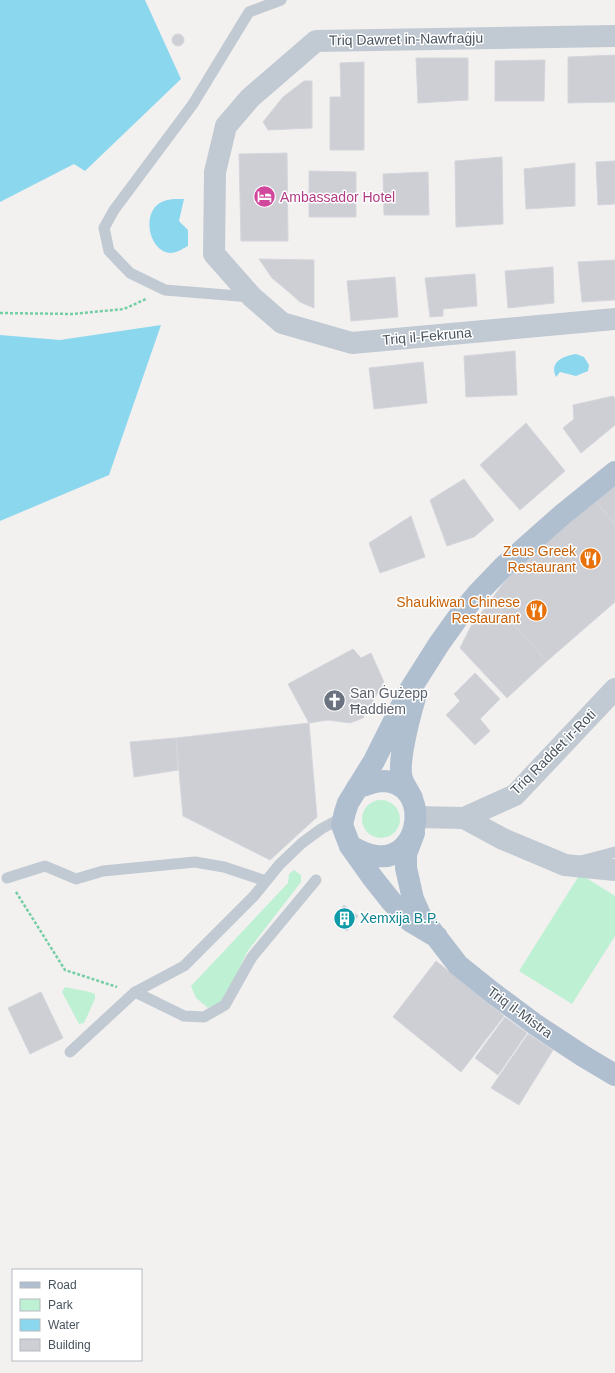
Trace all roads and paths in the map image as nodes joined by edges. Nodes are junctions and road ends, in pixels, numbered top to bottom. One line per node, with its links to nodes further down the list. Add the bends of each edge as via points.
1 (281, 0): 3 (lane, via 249,12 193,104 114,210 104,228 109,251 124,267)
2 (615, 36): 4 (street, Triq Dawret in-Nawfraġju, via 316,40 250,98 226,126 215,172 214,254)
3 (165, 290): 4 (lane); 5 (path, via 124,309 73,314)
4 (252, 297): 6 (street, Triq il-Fekruna, via 282,323 352,343)
5 (0, 313)
6 (615, 318)
7 (615, 472): 8 (main road, via 503,567 459,616)
8 (423, 670): 10 (main road); 11 (main road, via 411,710 401,766 402,778)
9 (615, 689): 13 (street, Triq Raddet ir-Roti, via 515,795)
10 (357, 788): 11 (main road, via 373,782 395,784 405,790); 12 (main road)
11 (414, 816): 13 (street, Triq Raddet ir-Roti); 14 (main road, via 407,844 398,852 376,856); 22 (main road, Triq il-Mistra, via 406,854 409,885 421,917)
12 (343, 817): 14 (main road, via 342,825); 20 (lane, via 302,843)
13 (464, 818): 16 (street, via 503,839)
14 (350, 846): 22 (main road, Triq il-Mistra, via 377,883 410,921)
15 (615, 852): 16 (lane)
16 (565, 865): 17 (street)
17 (615, 870)
18 (7, 878): 20 (lane, via 45,866 76,879 104,871 195,862 224,866)
19 (316, 880): 23 (lane, via 252,957 225,1005 204,1017 184,1016)
20 (266, 881): 23 (lane, via 184,966)
21 (24, 905): 23 (path, via 65,970)
22 (437, 937): 25 (main road, Triq il-Mistra, via 458,965 493,993 536,1025)
23 (135, 992): 24 (lane)
24 (70, 1052)
25 (615, 1075)

